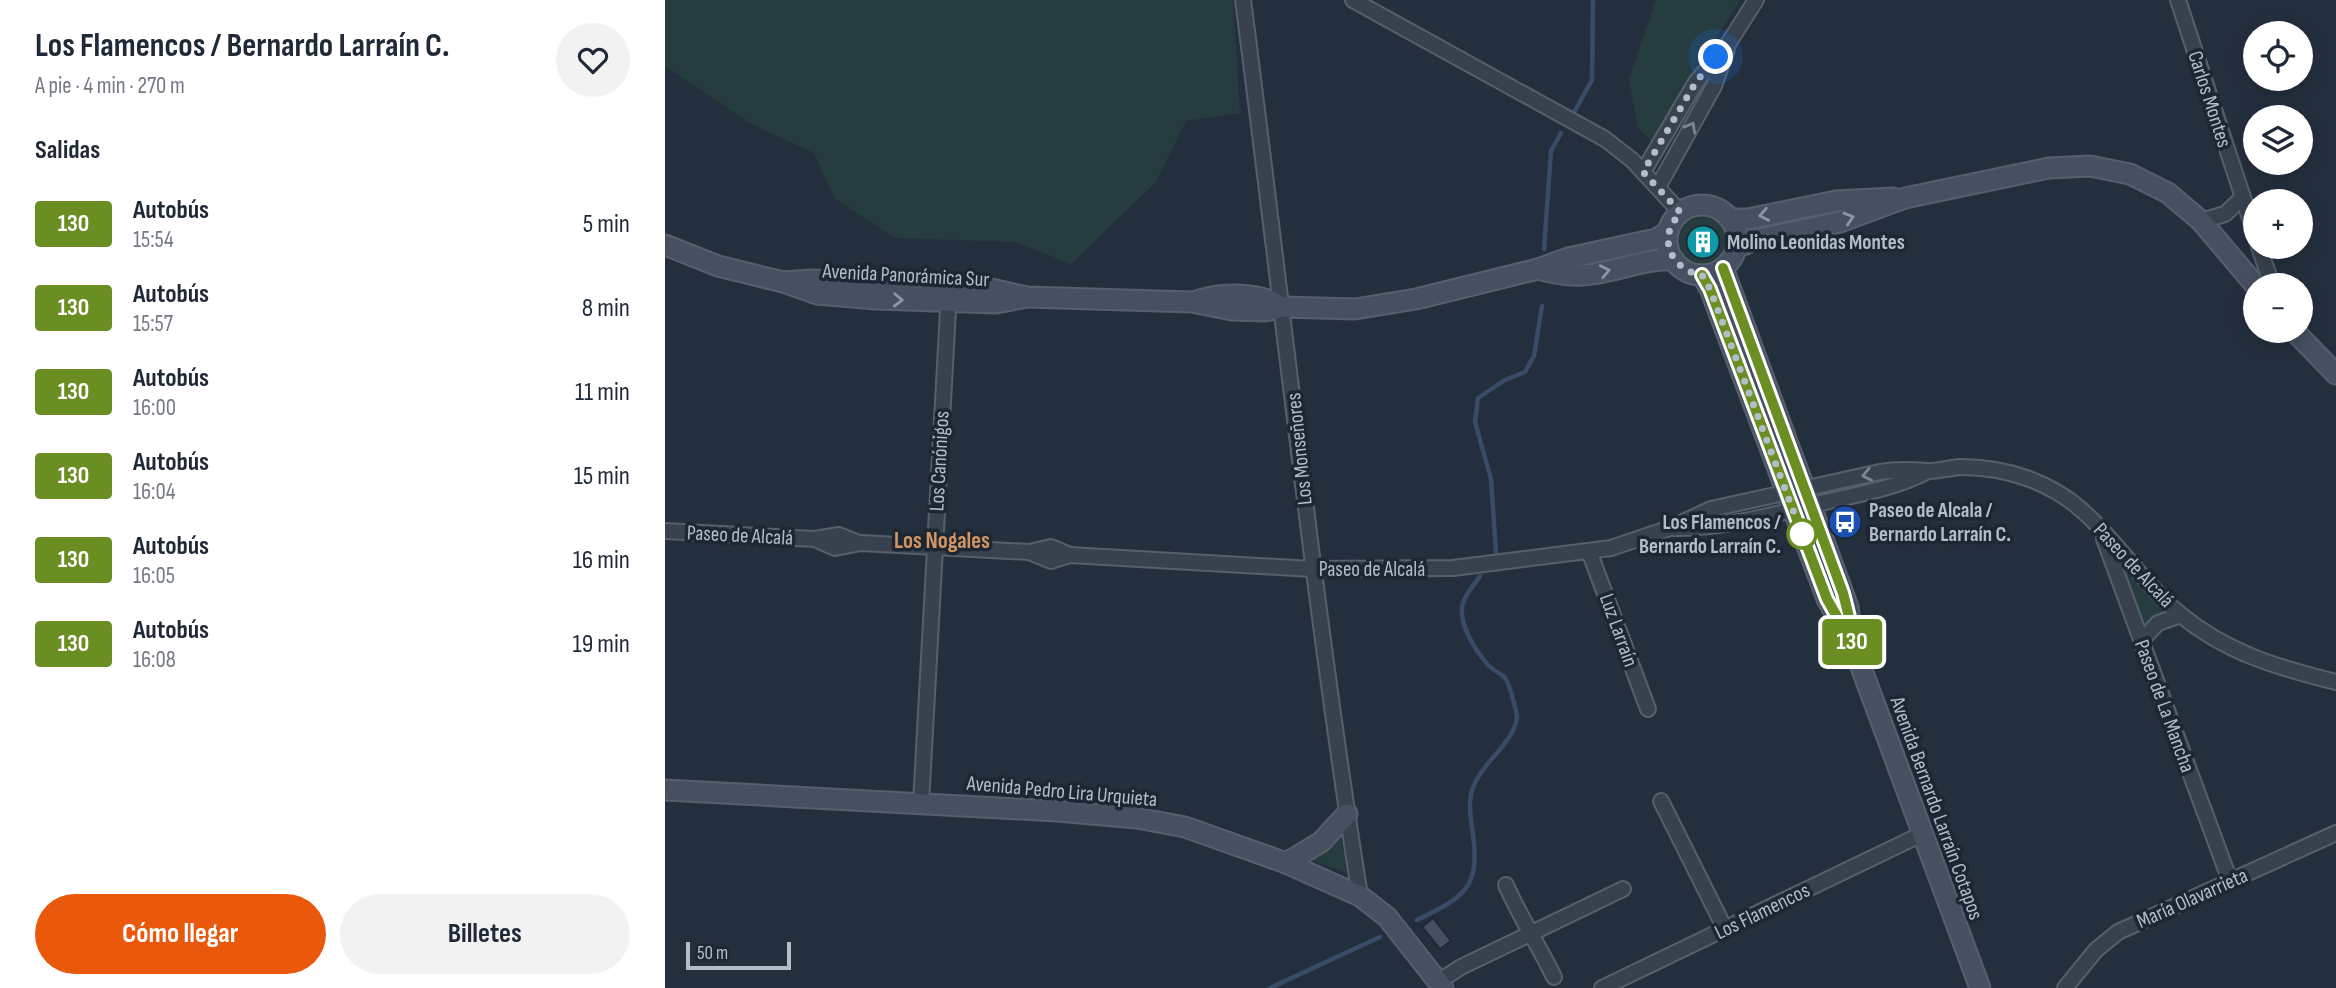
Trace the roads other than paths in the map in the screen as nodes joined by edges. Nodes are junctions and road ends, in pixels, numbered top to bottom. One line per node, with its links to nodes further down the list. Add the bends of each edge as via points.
1 (1243, 0): 22 (street, Los Monseñores)
2 (1353, 0): 6 (street, via 1605,139)
3 (1756, 0): 5 (street)
4 (2178, 0): 8 (street, Carlos Montes)
5 (1728, 44): 6 (street, via 1696,82); 7 (street, one-way to 5, via 1714,86)
6 (1643, 172): 7 (street)
7 (1658, 187): 10 (street)
8 (2243, 197): 12 (street, via 2225,214)
9 (1905, 198): 11 (street, one-way to 11, via 1836,201); 12 (street, via 2049,168 2089,166 2143,179 2180,201); 15 (street, one-way to 9, via 1840,222)
10 (1681, 213): 11 (street, via 1707,205); 13 (street)
11 (1731, 219): 15 (street, via 1737,233)
12 (2201, 221): 19 (street)
13 (1668, 232): 16 (street); 18 (street, Avenida Panorámica Sur)
14 (666, 244): 21 (street, Avenida Panorámica Sur, via 728,269 783,282 813,280)
15 (1736, 248): 17 (street)
16 (1674, 260): 18 (street, Avenida Panorámica Sur, one-way to 16, via 1584,275); 20 (street, via 1686,271)
17 (1723, 268): 20 (street); 25 (street, Avenida Bernardo Larraín Cotapos)
18 (1538, 269): 22 (street, Avenida Panorámica Sur, via 1395,304)
19 (2245, 273)
20 (1702, 275): 25 (street, Avenida Bernardo Larraín Cotapos)
21 (948, 293): 22 (street, Avenida Panorámica Sur, via 997,289 1027,297 1192,302 1232,310); 29 (street, Los Canónigos)
22 (1283, 307): 31 (street, Los Monseñores)
23 (2306, 343): 24 (street)
24 (2336, 374)
25 (1759, 394): 26 (street, Avenida Bernardo Larraín Cotapos)
26 (1799, 499): 28 (street, Paseo de Alcalá, via 1882,490 1930,471 2001,471 2025,477 2066,498); 30 (street, Paseo de Alcalá, via 1713,526 1670,528); 41 (street, Avenida Bernardo Larraín Cotapos, via 1833,612 1852,643)
27 (665, 531): 29 (street, Paseo de Alcalá, via 815,539 835,548 860,543)
28 (2102, 531): 32 (street, Paseo de Alcalá); 33 (street, Paseo de La Mancha)
29 (934, 547): 31 (street, Paseo de Alcalá, via 1029,552 1051,561 1070,555); 38 (street, Los Canónigos)
30 (1589, 551): 31 (street, Paseo de Alcalá, via 1453,568); 35 (street, Luz Larraín)
31 (1312, 569): 39 (street, Los Monseñores)
32 (2181, 615): 33 (street, via 2158,623); 34 (street, Paseo de Alcalá, via 2246,656)
33 (2141, 641): 43 (street, Paseo de La Mancha)
34 (2336, 682)
35 (1648, 709)
36 (665, 790): 38 (street, Avenida Pedro Lira Urquieta)
37 (1661, 801): 47 (street)
38 (921, 804): 42 (street, Avenida Pedro Lira Urquieta, via 1152,820)
39 (1347, 814): 42 (street, via 1321,842); 46 (street, Los Monseñores)
40 (2336, 833): 43 (street, María Olavarrieta)
41 (1922, 834): 47 (street, Los Flamencos); 52 (street, Avenida Bernardo Larraín Cotapos)
42 (1286, 863): 46 (street, Avenida Pedro Lira Urquieta)
43 (2230, 881): 53 (street, María Olavarrieta, via 2119,932 2096,950)
44 (1506, 885): 48 (street)
45 (1623, 889): 48 (street)
46 (1360, 896): 50 (street, Avenida Pedro Lira Urquieta, via 1387,917)
47 (1725, 929): 51 (street, Los Flamencos)
48 (1531, 933): 49 (street); 50 (street, via 1461,967)
49 (1554, 977)
50 (1441, 985)
51 (1602, 988)
52 (1980, 988)
53 (2065, 988)

